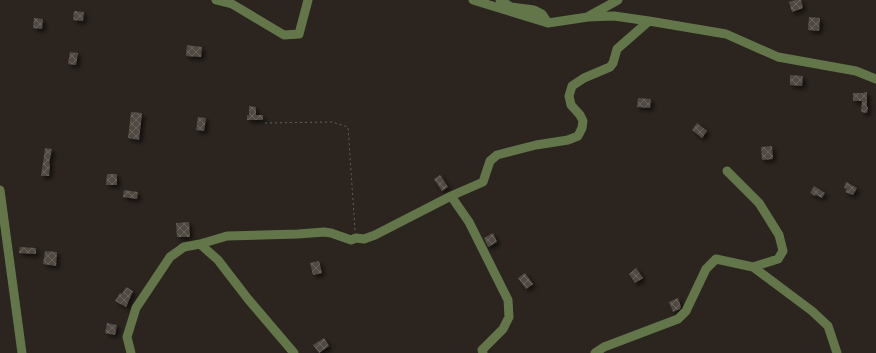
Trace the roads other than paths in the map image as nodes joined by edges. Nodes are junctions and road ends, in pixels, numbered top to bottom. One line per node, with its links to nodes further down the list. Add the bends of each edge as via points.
1 (216, 0): 2 (street, via 232,4 284,35 299,34)
2 (308, 0)
3 (473, 0): 8 (street)
4 (500, 0): 8 (street, via 511,7 534,10 542,14)
5 (618, 0): 6 (street)
6 (588, 17): 7 (street, via 614,16); 8 (street)
7 (649, 21): 9 (street, via 726,34 778,57 856,72); 12 (street, via 617,49 610,67 572,86 569,96 571,105 583,121 578,136 497,155 490,161 482,182)
8 (548, 23)
9 (876, 79)
10 (727, 171): 14 (street, via 759,203 779,235 783,251 778,259)
11 (0, 190): 15 (street)
12 (451, 196): 13 (street, via 364,239 351,240 324,232 226,236); 18 (street, via 469,222 508,300 509,317 503,329 482,350)
13 (200, 244): 16 (street, via 184,247 170,257 136,308 127,337); 17 (street, via 218,260)
14 (753, 267): 19 (street, via 716,259 706,269 686,311 678,319 604,347); 20 (street, via 828,326)
15 (22, 353)
16 (131, 353)
17 (294, 353)
18 (483, 353)
19 (595, 353)
20 (838, 353)

